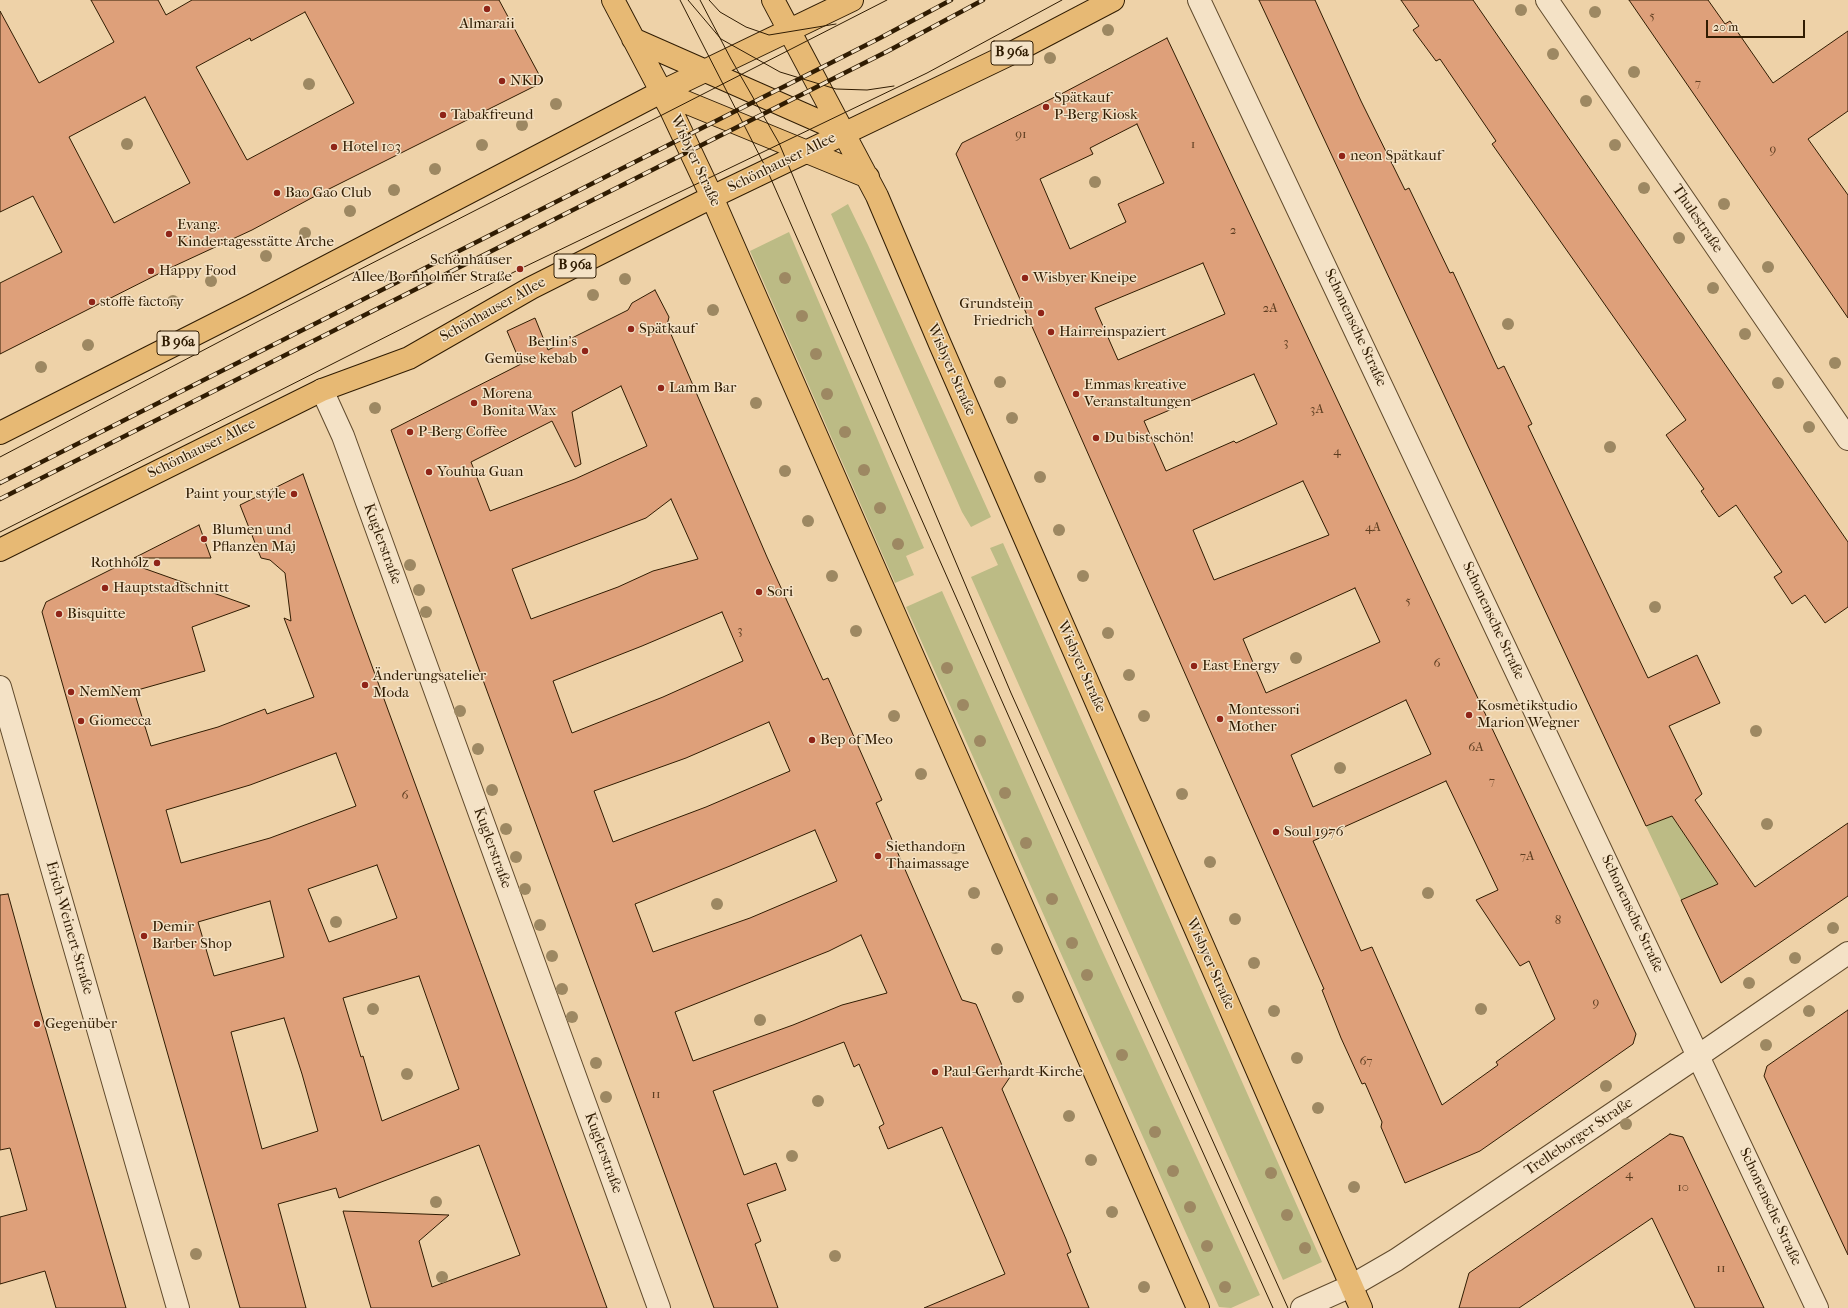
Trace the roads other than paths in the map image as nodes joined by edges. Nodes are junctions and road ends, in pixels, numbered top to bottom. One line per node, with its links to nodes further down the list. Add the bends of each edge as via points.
1 (612, 0): 8 (main road, Wisbyer Straße)
2 (773, 0): 7 (main road, Wisbyer Straße)
3 (852, 0): 7 (main road, B 96a)
4 (1113, 0): 11 (main road, Schönhauser Allee / B 96a, via 1010,54)
5 (1200, 0): 21 (street, Schonensche Straße)
6 (1547, 0): 17 (street, Thulestraße)
7 (790, 30): 9 (main road, B 96a); 11 (main road, Wisbyer Straße)
8 (633, 39): 9 (main road); 10 (main road, Wisbyer Straße)
9 (706, 71): 10 (main road, B 96a); 11 (main road)
10 (661, 92): 12 (main road); 14 (main road, Wisbyer Straße); 16 (main road, B 96a, via 258,303)
11 (844, 132): 12 (main road, Schönhauser Allee / B 96a); 13 (main road, Wisbyer Straße)
12 (806, 151): 13 (main road); 14 (main road, Schönhauser Allee / B 96a)
13 (868, 177): 22 (main road, Wisbyer Straße)
14 (712, 197): 15 (main road, Schönhauser Allee / B 96a, via 530,288 409,358); 25 (main road, Wisbyer Straße)
15 (322, 390): 18 (main road, Schönhauser Allee / B 96a); 24 (street, Kuglerstraße, via 343,436)
16 (0, 433)
17 (1848, 439)
18 (0, 550)
19 (0, 687): 23 (street, Erich-Weinert-Straße)
20 (1848, 953): 21 (street, Trelleborger Straße)
21 (1698, 1056): 22 (street, Trelleborger Straße, via 1396,1260); 28 (street, Schonensche Straße)
22 (1351, 1286): 26 (street, Trelleborger Straße); 27 (main road, Wisbyer Straße)
23 (178, 1308)
24 (659, 1308)
25 (1198, 1308)
26 (1302, 1308)
27 (1361, 1308)
28 (1817, 1308)

